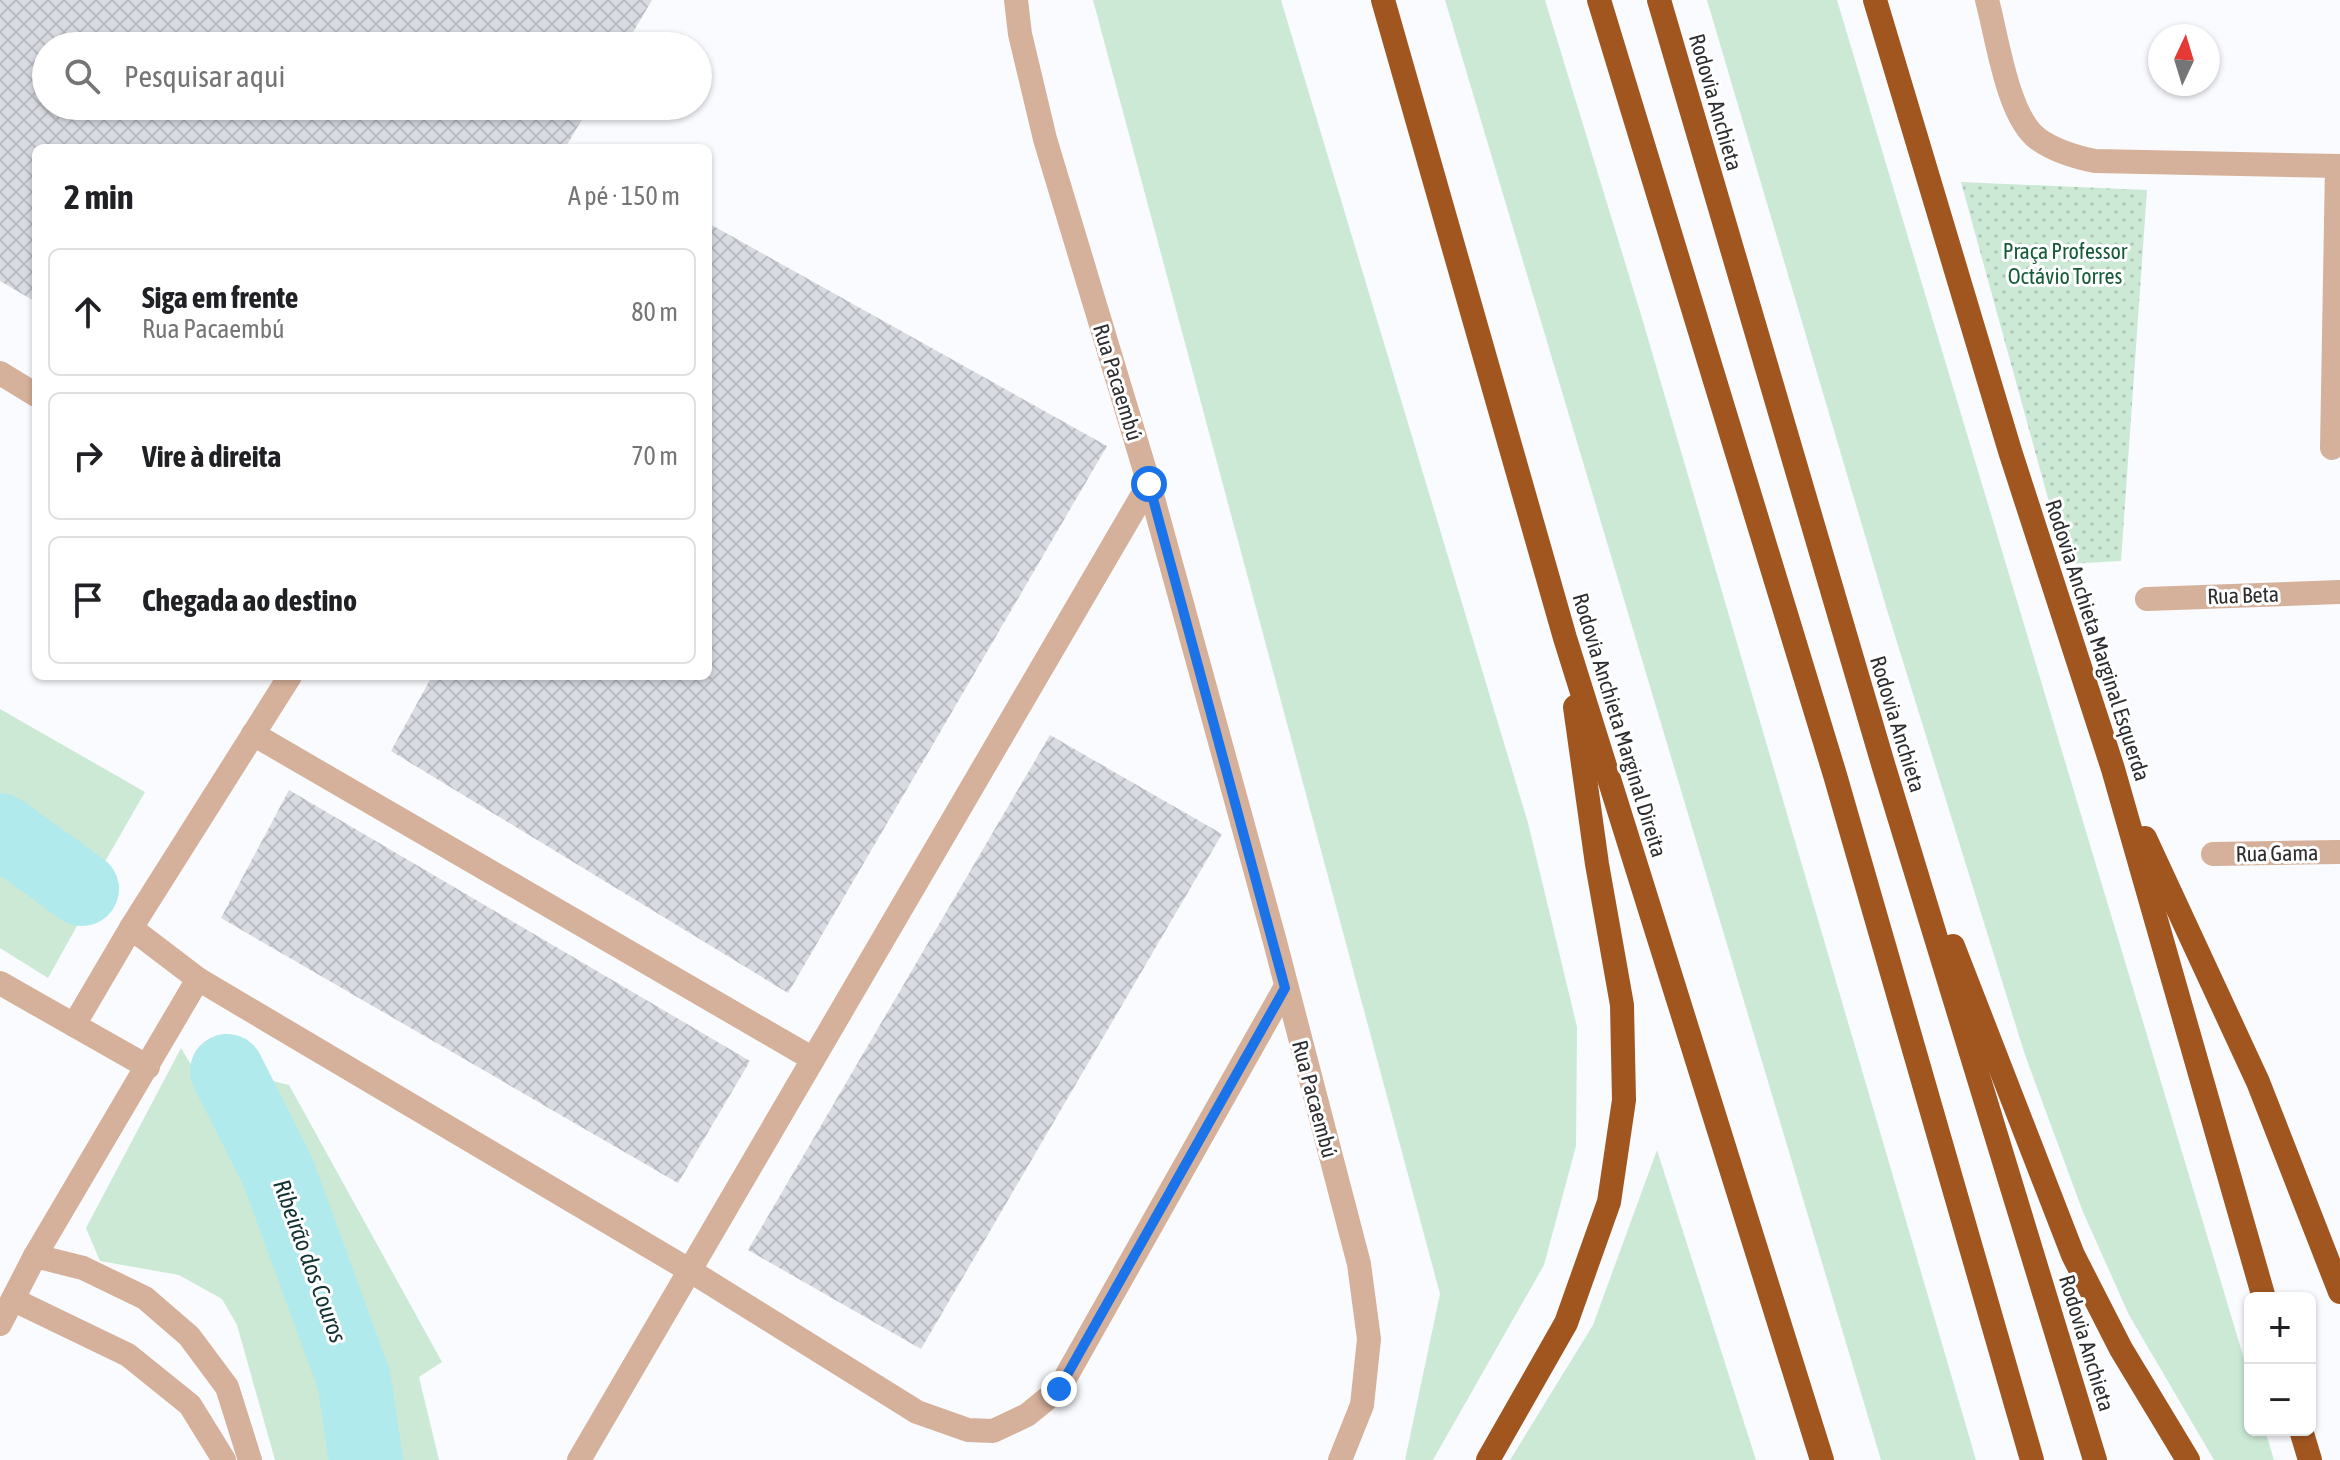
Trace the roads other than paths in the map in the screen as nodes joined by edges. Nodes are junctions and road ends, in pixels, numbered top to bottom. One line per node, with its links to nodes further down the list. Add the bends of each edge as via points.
1 (1016, 0): 11 (street, Rua Pacaembú, via 1045,139)
2 (1383, 0): 14 (highway, Rodovia Anchieta Marginal Direita)
3 (1599, 0): 41 (highway, via 1835,775)
4 (1659, 0): 17 (highway, Rodovia Anchieta)
5 (1875, 0): 18 (highway, Rodovia Anchieta Marginal Esquerda, via 2010,451)
6 (1987, 0): 7 (street, via 2015,107 2035,137 2067,155 2095,161)
7 (2338, 166): 10 (street)
8 (3, 381): 9 (street)
9 (32, 393)
10 (2332, 448)
11 (1149, 484): 24 (street, Rua Pacaembú); 26 (street)
12 (2340, 592): 13 (street, Rua Beta)
13 (2147, 599)
14 (1565, 638): 39 (highway, via 1622,1005 1624,1100 1609,1202 1566,1323); 40 (highway, Rodovia Anchieta Marginal Direita)
15 (287, 680): 16 (street)
16 (253, 734): 21 (street); 26 (street)
17 (1883, 764): 42 (highway, Rodovia Anchieta); 43 (highway, via 2073,1255 2121,1349)
18 (2113, 769): 30 (highway, Rodovia Anchieta Marginal Esquerda); 31 (highway, via 2258,1082)
19 (2340, 852): 20 (street, Rua Gama)
20 (2213, 854)
21 (131, 928): 22 (street); 25 (street)
22 (198, 979): 27 (street); 29 (street)
23 (0, 983): 25 (street)
24 (1285, 988): 29 (street, via 1059,1389 993,1431 968,1430 917,1412); 38 (street, Rua Pacaembú, via 1359,1264 1369,1339 1362,1405)
25 (74, 1025): 27 (street)
26 (813, 1059): 29 (street)
27 (148, 1067): 28 (street)
28 (35, 1256): 32 (street); 36 (street, via 83,1268 145,1298 189,1336 227,1387)
29 (689, 1270): 37 (street)
30 (2262, 1292)
31 (2340, 1292)
32 (14, 1300): 33 (street); 35 (street, via 128,1355 190,1405)
33 (0, 1324)
34 (2303, 1436): 44 (highway)
35 (224, 1460)
36 (250, 1460)
37 (579, 1460)
38 (1340, 1460)
39 (1488, 1460)
40 (1822, 1460)
41 (2032, 1460)
42 (2095, 1460)
43 (2188, 1460)
44 (2310, 1460)

